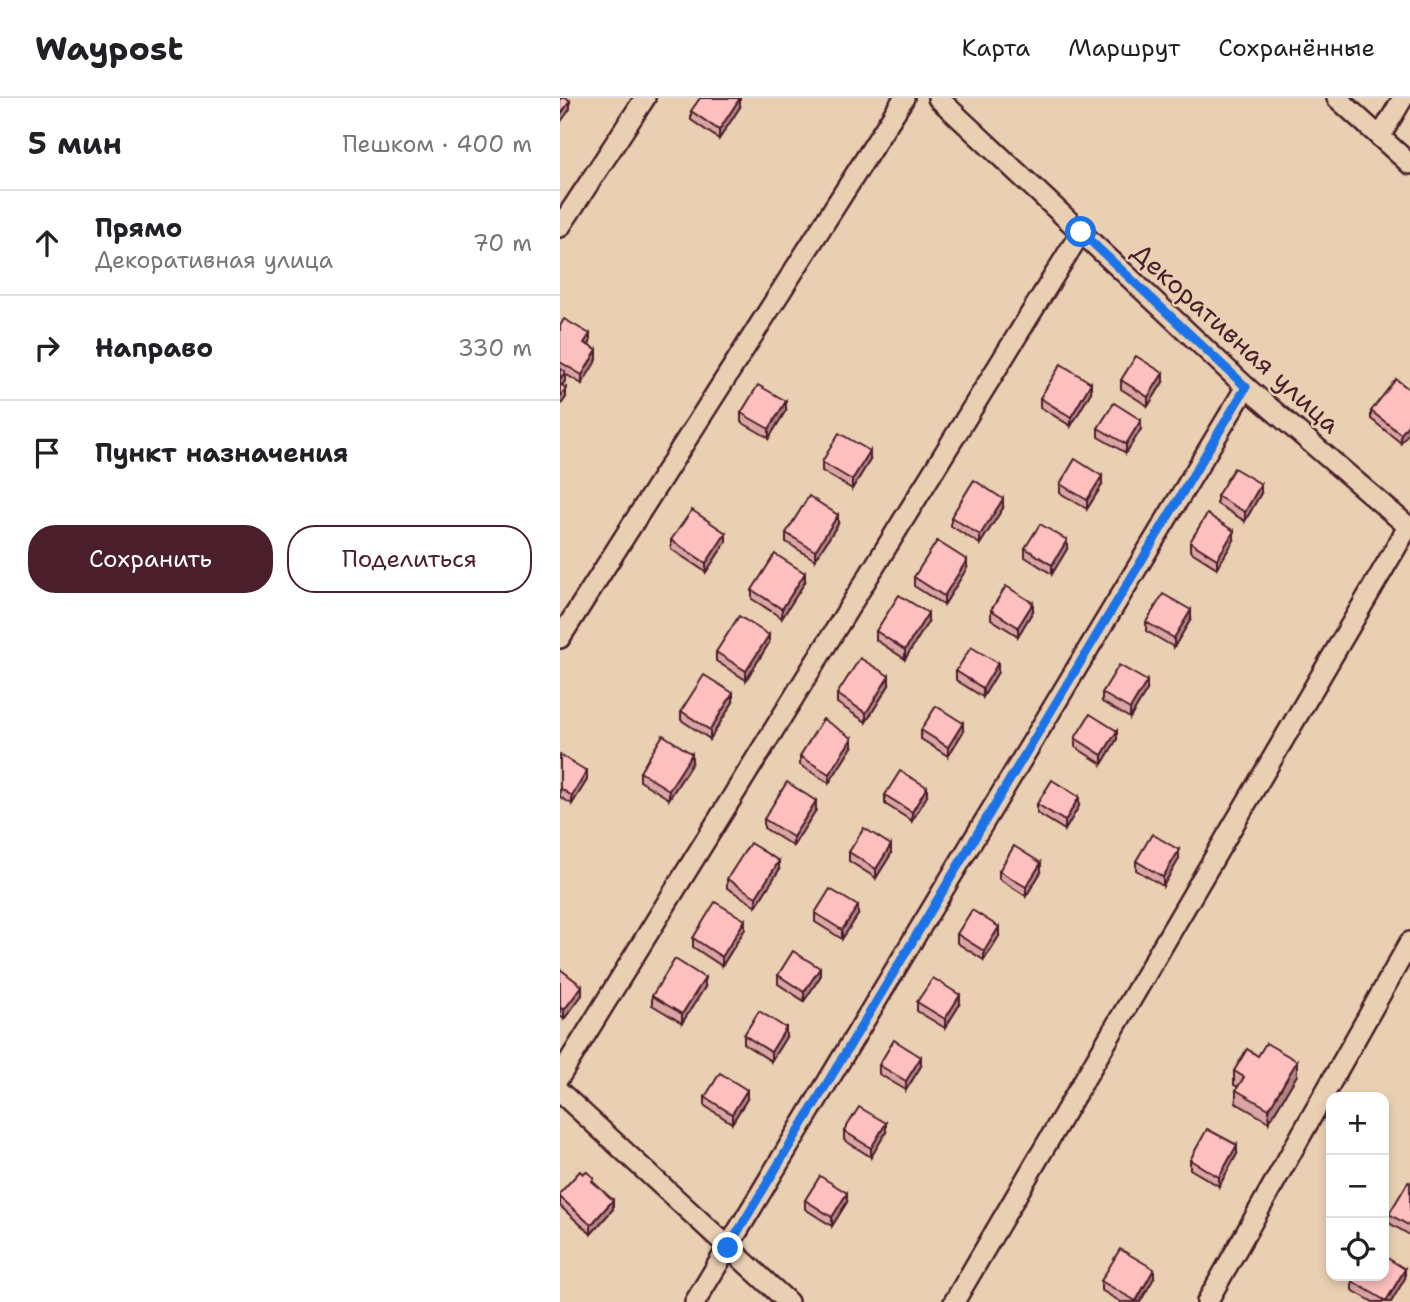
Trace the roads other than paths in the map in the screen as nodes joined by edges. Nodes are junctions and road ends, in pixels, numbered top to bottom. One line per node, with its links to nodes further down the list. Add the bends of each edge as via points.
1 (645, 98): 8 (street)
2 (904, 98): 12 (street)
3 (938, 98): 9 (street, Декоративная улица)
4 (1337, 98): 6 (street)
5 (1403, 98): 6 (street)
6 (1380, 137): 7 (street)
7 (1410, 164)
8 (560, 227)
9 (1081, 232): 10 (street, Декоративная улица); 14 (street)
10 (1246, 387): 11 (street, Декоративная улица); 16 (street)
11 (1409, 528): 19 (street)
12 (560, 638)
13 (1410, 942): 20 (street)
14 (560, 1076)
15 (560, 1092): 16 (street)
16 (728, 1248): 17 (street); 18 (street)
17 (695, 1302)
18 (788, 1302)
19 (954, 1302)
20 (1207, 1302)

